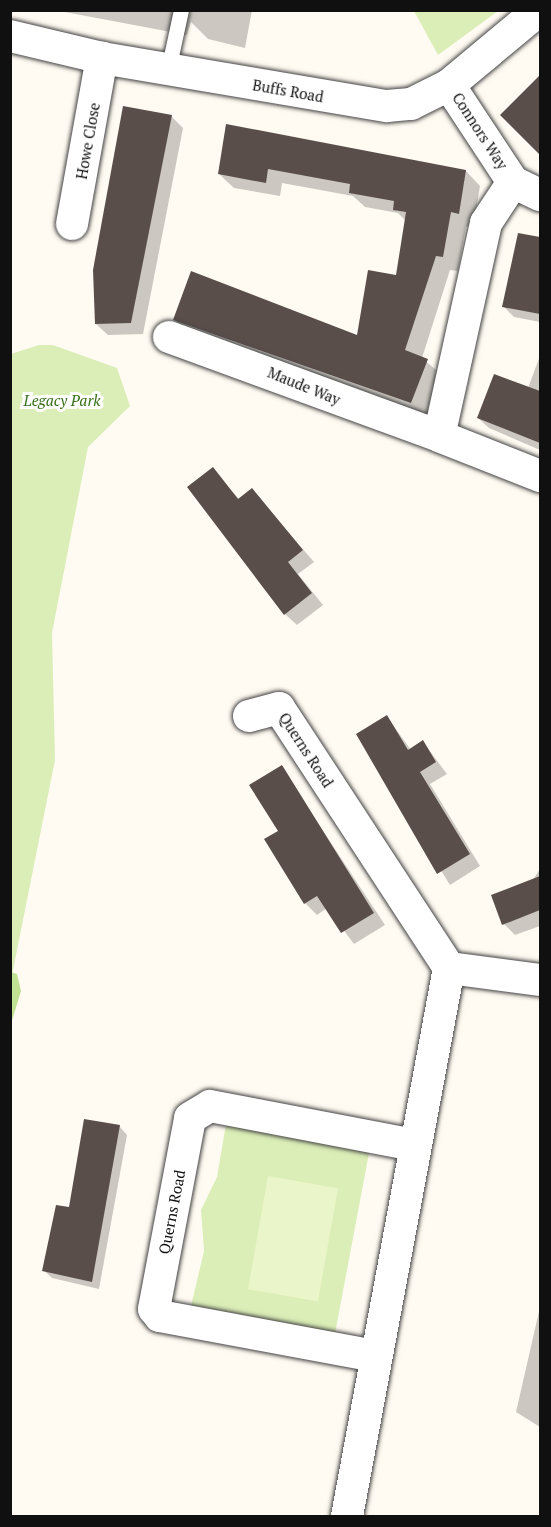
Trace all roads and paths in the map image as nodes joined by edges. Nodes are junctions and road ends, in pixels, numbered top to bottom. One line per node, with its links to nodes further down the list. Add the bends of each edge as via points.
1 (181, 10): 5 (lane)
2 (539, 10): 6 (street, Buffs Road)
3 (10, 36): 4 (street, Buffs Road)
4 (102, 58): 5 (street, Buffs Road); 8 (street, Howe Close)
5 (168, 70): 6 (street, Buffs Road, via 387,106 411,104)
6 (449, 85): 7 (street, Connors Way)
7 (527, 189): 10 (street, via 486,223)
8 (72, 224)
9 (169, 336): 10 (street, Maude Way)
10 (439, 436): 11 (street, Maude Way)
11 (540, 476)
12 (249, 716): 13 (street, Querns Road, via 279,708)
13 (449, 968): 14 (street); 15 (street)
14 (540, 980)
15 (415, 1145): 16 (street); 16 (street, Querns Road, via 210,1106 190,1119 154,1309 160,1316)
16 (375, 1356): 17 (street)
17 (347, 1516)

